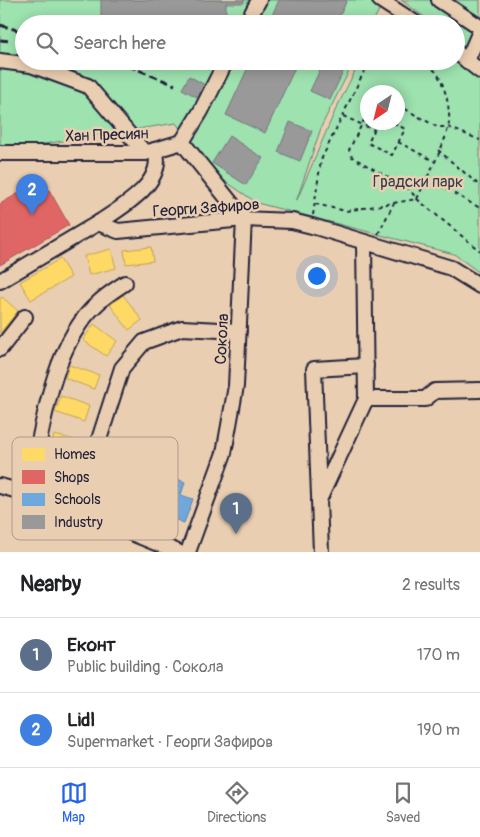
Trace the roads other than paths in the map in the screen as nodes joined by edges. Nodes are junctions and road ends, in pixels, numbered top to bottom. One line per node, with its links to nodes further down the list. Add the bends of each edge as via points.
1 (259, 0): 4 (street)
2 (380, 0): 5 (street)
3 (439, 0): 6 (street)
4 (251, 15)
5 (403, 15)
6 (460, 15)
7 (465, 18): 8 (street)
8 (480, 29): 9 (street)
9 (465, 51)
10 (465, 60): 15 (street)
11 (0, 61): 12 (street)
12 (15, 63)
13 (45, 70): 17 (street, via 88,86)
14 (222, 70): 16 (street)
15 (480, 71)
16 (182, 142): 17 (street, Хан Пресиян); 19 (street)
17 (150, 151): 18 (street, Хан Пресиян); 20 (street, via 158,157 141,194)
18 (0, 153)
19 (244, 219): 20 (street, Георги Зафиров, via 118,230); 21 (street, Георги Зафиров, via 292,221); 26 (street, Сокола)
20 (98, 223): 22 (street)
21 (368, 243): 24 (street, Георги Зафиров, via 451,268); 28 (street)
22 (0, 282)
23 (126, 283): 31 (street, via 97,303 81,322 60,360)
24 (480, 286)
25 (25, 317): 27 (street)
26 (239, 331): 32 (street, via 182,328 144,342 122,368); 36 (street, Сокола, via 236,386 224,453)
27 (0, 349)
28 (366, 366): 30 (street); 33 (street, via 314,369)
29 (480, 390): 30 (street, via 435,391 425,400)
30 (366, 399): 33 (street)
31 (41, 437)
32 (100, 437)
33 (319, 500): 37 (street)
34 (149, 540): 35 (street)
35 (178, 552)
36 (188, 552)
37 (321, 552)

